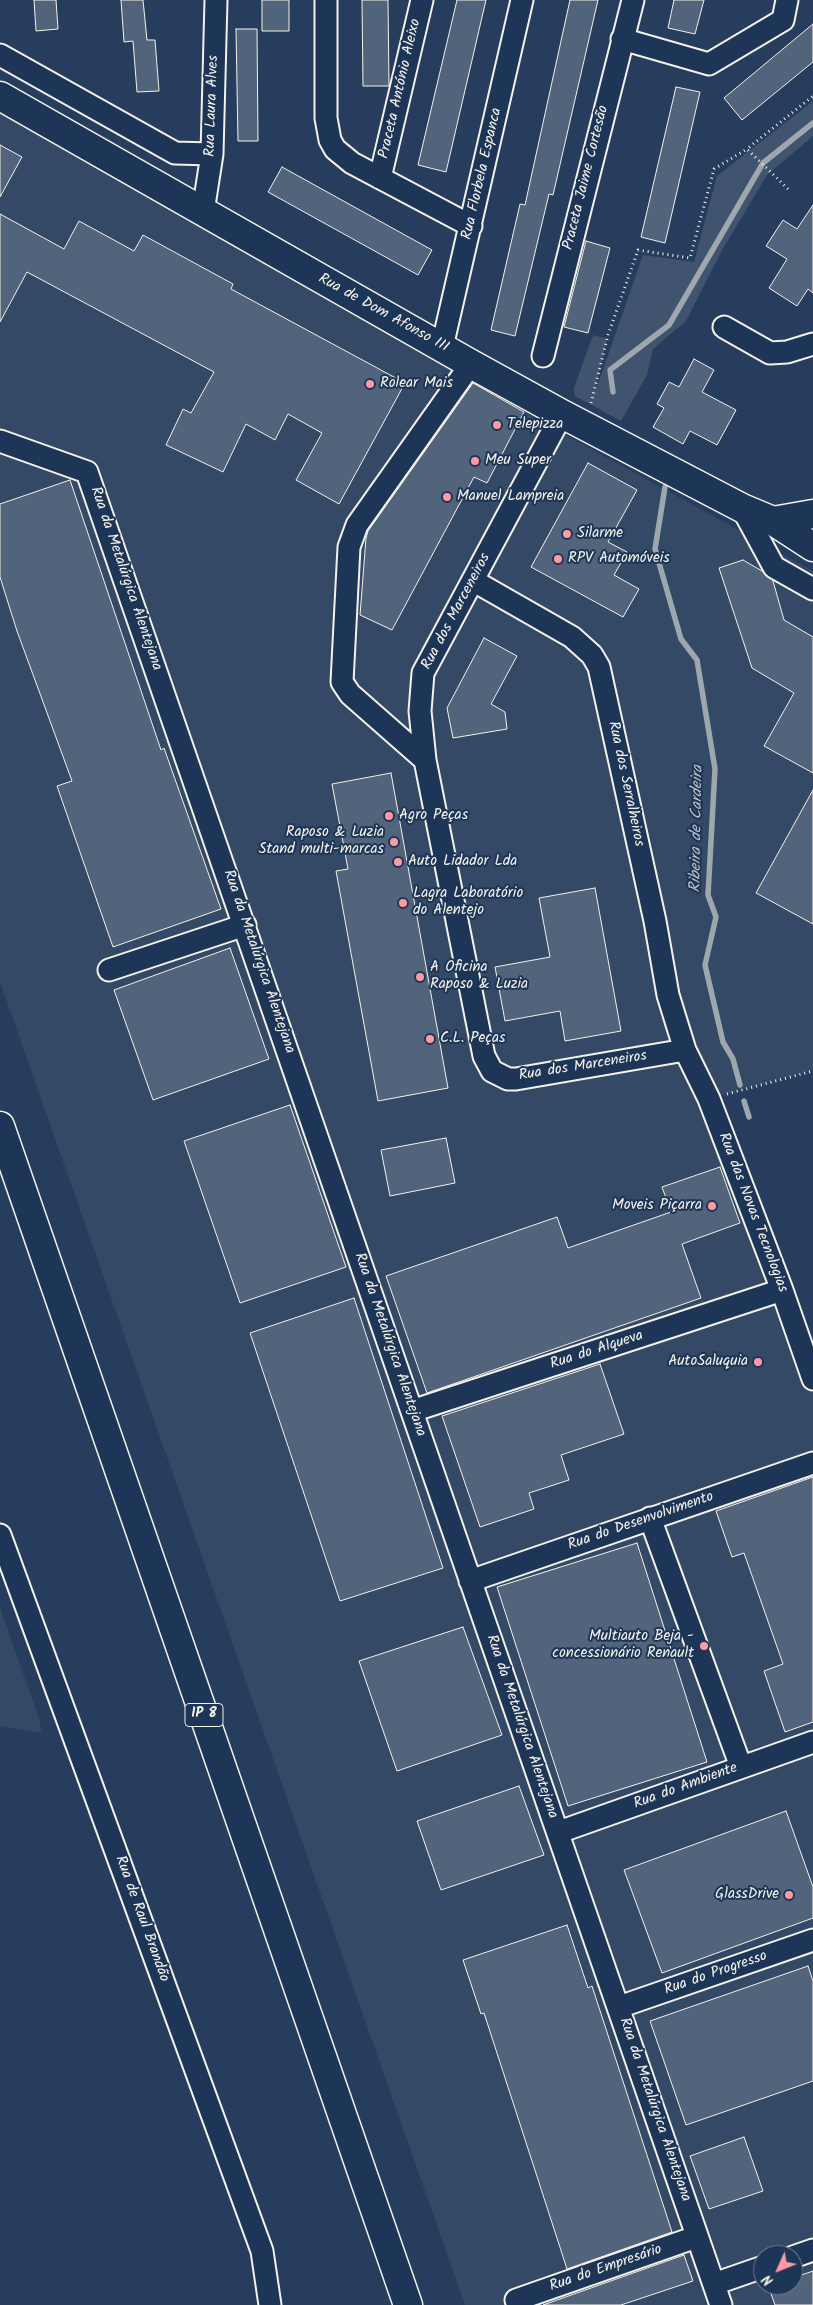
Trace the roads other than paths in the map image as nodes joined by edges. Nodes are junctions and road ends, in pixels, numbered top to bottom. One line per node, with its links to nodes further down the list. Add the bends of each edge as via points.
1 (216, 0): 10 (street, Rua Laura Alves)
2 (326, 0): 11 (street, via 328,134 343,157)
3 (422, 0): 11 (street, Praceta António Aleixo)
4 (522, 0): 13 (street, Rua Florbela Espanca)
5 (633, 0): 7 (street, Praceta Jaime Cortesão)
6 (787, 0): 7 (street, via 783,20 709,64)
7 (622, 39): 17 (street, Praceta Jaime Cortesão)
8 (0, 55): 10 (street, via 175,153)
9 (0, 96): 12 (main road, Rua de Dom Afonso III)
10 (212, 154): 12 (street, Rua Laura Alves)
11 (380, 178): 13 (street)
12 (203, 212): 16 (main road, Rua de Dom Afonso III)
13 (471, 226): 16 (street, Rua Florbela Espanca)
14 (724, 327): 15 (street, via 770,352 787,352)
15 (813, 344)
16 (442, 347): 18 (main road, Rua de Dom Afonso III)
17 (543, 356)
18 (471, 364): 19 (main road, Rua de Dom Afonso III); 27 (street, via 357,525 350,547 342,682 350,694)
19 (562, 414): 21 (main road, Rua de Dom Afonso III); 25 (street, Rua dos Marceneiros)
20 (0, 441): 28 (street, Rua da Metalúrgica Alentejana, via 87,472)
21 (742, 508): 23 (main road, Rua de Dom Afonso III); 26 (street, via 774,567)
22 (813, 515): 23 (main road); 24 (main road, via 808,534)
23 (773, 521): 24 (main road, Rua de Dom Afonso III)
24 (813, 546)
25 (474, 581): 27 (street, Rua dos Marceneiros, via 423,673 420,711); 30 (street, Rua dos Serralheiros, via 577,641 599,667 668,995)
26 (813, 589)
27 (426, 760): 30 (street, Rua dos Marceneiros, via 484,1056 492,1071 508,1079 516,1079)
28 (246, 925): 29 (street); 34 (street, Rua da Metalúrgica Alentejana)
29 (109, 970)
30 (686, 1050): 32 (street, Rua das Novas Tecnologias, via 709,1099)
31 (0, 1126): 49 (main road, IP 8)
32 (782, 1290): 33 (street, Rua das Novas Tecnologias); 34 (street, Rua do Alqueva)
33 (813, 1379)
34 (412, 1411): 38 (street, Rua da Metalúrgica Alentejana)
35 (813, 1463): 36 (street, Rua do Desenvolvimento)
36 (650, 1518): 38 (street, Rua do Desenvolvimento); 40 (street)
37 (0, 1535): 48 (street, Rua de Raul Brandão, via 262,2250)
38 (470, 1581): 41 (street, Rua da Metalúrgica Alentejana)
39 (813, 1742): 40 (street, Rua do Ambiente)
40 (741, 1767): 41 (street, Rua do Ambiente)
41 (559, 1832): 43 (street, Rua da Metalúrgica Alentejana)
42 (813, 1940): 43 (street, Rua do Progresso)
43 (619, 2007): 44 (street, Rua da Metalúrgica Alentejana)
44 (696, 2237): 46 (street, Rua da Metalúrgica Alentejana); 47 (street, Rua do Empresário)
45 (753, 2271): 46 (street)
46 (714, 2284): 50 (street, Rua da Metalúrgica Alentejana)
47 (516, 2300)
48 (270, 2305)
49 (408, 2305)
50 (722, 2305)

